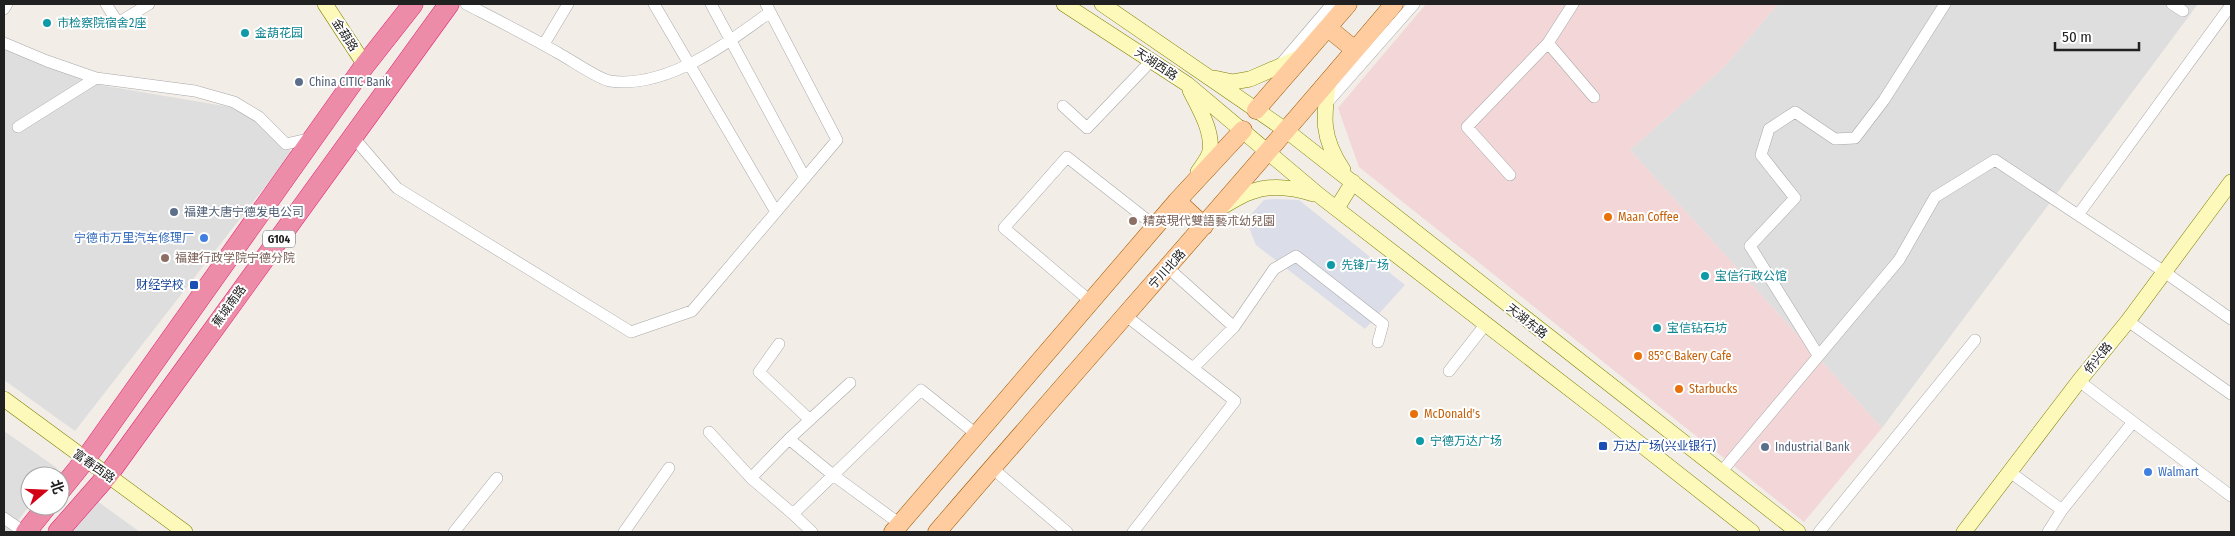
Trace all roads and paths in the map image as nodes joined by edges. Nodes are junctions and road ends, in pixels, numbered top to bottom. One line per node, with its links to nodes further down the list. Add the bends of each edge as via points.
1 (7, 4): 22 (street)
2 (106, 4): 3 (street, via 118,23)
3 (149, 4)
4 (325, 4): 34 (main road, 金葫路)
5 (413, 4): 34 (highway, G104)
6 (449, 4): 49 (highway, 蕉城南路 / G104)
7 (466, 4): 28 (street)
8 (568, 4): 28 (street)
9 (654, 4): 33 (street)
10 (711, 4): 25 (street)
11 (1064, 4): 32 (main road, 天湖西路)
12 (1102, 4): 31 (main road, 天湖西路)
13 (1332, 4): 35 (street)
14 (1348, 4): 24 (main road)
15 (1394, 4): 29 (main road, 宁川北路)
16 (1414, 4): 42 (street)
17 (1573, 4): 27 (street)
18 (1945, 4): 75 (street, via 1884,100 1855,138 1835,139 1795,112 1769,129 1761,155 1795,198 1750,246)
19 (2172, 4): 23 (street)
20 (2231, 6): 61 (street)
21 (768, 8): 25 (street); 52 (street, via 837,140)
22 (4, 9)
23 (2183, 11)
24 (1328, 28): 29 (main road); 30 (main road)
25 (732, 41): 33 (street); 52 (street)
26 (4, 43): 37 (street)
27 (1548, 43): 41 (street); 51 (street, via 1467,127)
28 (544, 44): 33 (street, via 608,82 642,81)
29 (1355, 50): 39 (main road, 宁川北路)
30 (1302, 57): 35 (main road); 44 (main road)
31 (1183, 59): 36 (main road); 38 (main road, 天湖西路)
32 (1151, 61): 36 (main road, 天湖西路); 43 (street, via 1087,128)
33 (691, 64): 60 (street)
34 (365, 66): 48 (highway, G104)
35 (1277, 69): 38 (main road, via 1233,82)
36 (1172, 74): 40 (main road, 天湖西路)
37 (96, 78): 45 (street); 48 (street, via 195,91 234,102 259,118 286,144)
38 (1210, 78): 44 (main road, 天湖西路)
39 (1329, 80): 42 (main road); 47 (main road, 宁川北路)
40 (1187, 84): 46 (main road, 天湖西路); 55 (main road, via 1204,119 1210,151)
41 (1594, 97)
42 (1325, 105): 53 (main road, via 1326,133 1334,157)
43 (1063, 106)
44 (1256, 110): 46 (main road); 47 (main road, 天湖东路)
45 (18, 126)
46 (1243, 130): 50 (main road); 55 (main road)
47 (1287, 131): 50 (main road, 宁川北路); 53 (main road, 天湖东路)
48 (314, 137): 87 (highway, G104)
49 (354, 138): 60 (street, via 397,188 631,332 692,311); 92 (highway, 蕉城南路 / G104)
50 (1268, 154): 56 (main road); 59 (main road, 宁川北路)
51 (1510, 174)
52 (805, 178): 60 (street)
53 (1351, 179): 58 (main road); 90 (main road, 天湖东路, via 1521,316)
54 (2231, 182): 65 (main road, 侨兴路)
55 (1190, 186): 57 (main road)
56 (1320, 196): 58 (main road); 59 (main road, via 1299,189 1251,191)
57 (1176, 201): 62 (main road); 63 (main road)
58 (1338, 208): 70 (main road)
59 (1219, 209): 63 (main road, 宁川北路)
60 (776, 212)
61 (2078, 215): 65 (street); 75 (street, via 1995,160 1934,198 1899,260)
62 (1156, 226): 66 (main road); 66 (street, via 1067,157 1004,228)
63 (1204, 226): 64 (main road, 宁川北路)
64 (1168, 268): 67 (main road, 宁川北路); 71 (street)
65 (2163, 271): 68 (street); 69 (main road, 侨兴路)
66 (1090, 301): 85 (main road)
67 (1125, 315): 76 (street); 89 (main road, 宁川北路)
68 (2231, 319)
69 (2128, 321): 78 (main road, 侨兴路); 80 (street)
70 (1485, 325): 77 (street); 112 (main road)
71 (1234, 327): 73 (street, via 1274,269 1296,256 1383,324); 76 (street)
72 (1975, 340): 114 (street)
73 (1378, 342)
74 (779, 344): 82 (street, via 759,372)
75 (1818, 355): 90 (street)
76 (1193, 368): 111 (street, via 1235,401)
77 (1449, 371)
78 (2079, 381): 83 (street); 91 (main road, 侨兴路)
79 (850, 383): 82 (street)
80 (2231, 394)
81 (4, 399): 87 (main road, 富春西路)
82 (810, 420): 86 (street)
83 (2133, 422): 97 (street); 98 (street)
84 (708, 432): 95 (street)
85 (976, 434): 93 (street, via 921,390); 102 (main road)
86 (790, 439): 93 (street); 95 (street)
87 (86, 460): 92 (main road, 富春西路); 96 (highway, G104)
88 (669, 468): 107 (street)
89 (992, 468): 109 (main road, 宁川北路); 110 (street)
90 (1722, 471): 113 (main road, 天湖东路)
91 (2010, 472): 98 (street); 115 (main road, 侨兴路)
92 (108, 475): 104 (highway, 蕉城南路 / G104); 105 (main road, 富春西路)
93 (833, 475): 99 (street); 102 (street)
94 (497, 478): 106 (street)
95 (751, 478): 99 (street)
96 (70, 479)
97 (2231, 496)
98 (2062, 510): 116 (street)
99 (793, 514): 108 (street)
100 (39, 516): 103 (highway)
101 (4, 518): 103 (street)
102 (896, 528)
103 (25, 532)
104 (58, 532)
105 (185, 532)
106 (454, 532)
107 (624, 532)
108 (812, 532)
109 (937, 532)
110 (1067, 532)
111 (1133, 532)
112 (1752, 532)
113 (1798, 532)
114 (1819, 532)
115 (1964, 532)
116 (2048, 532)

